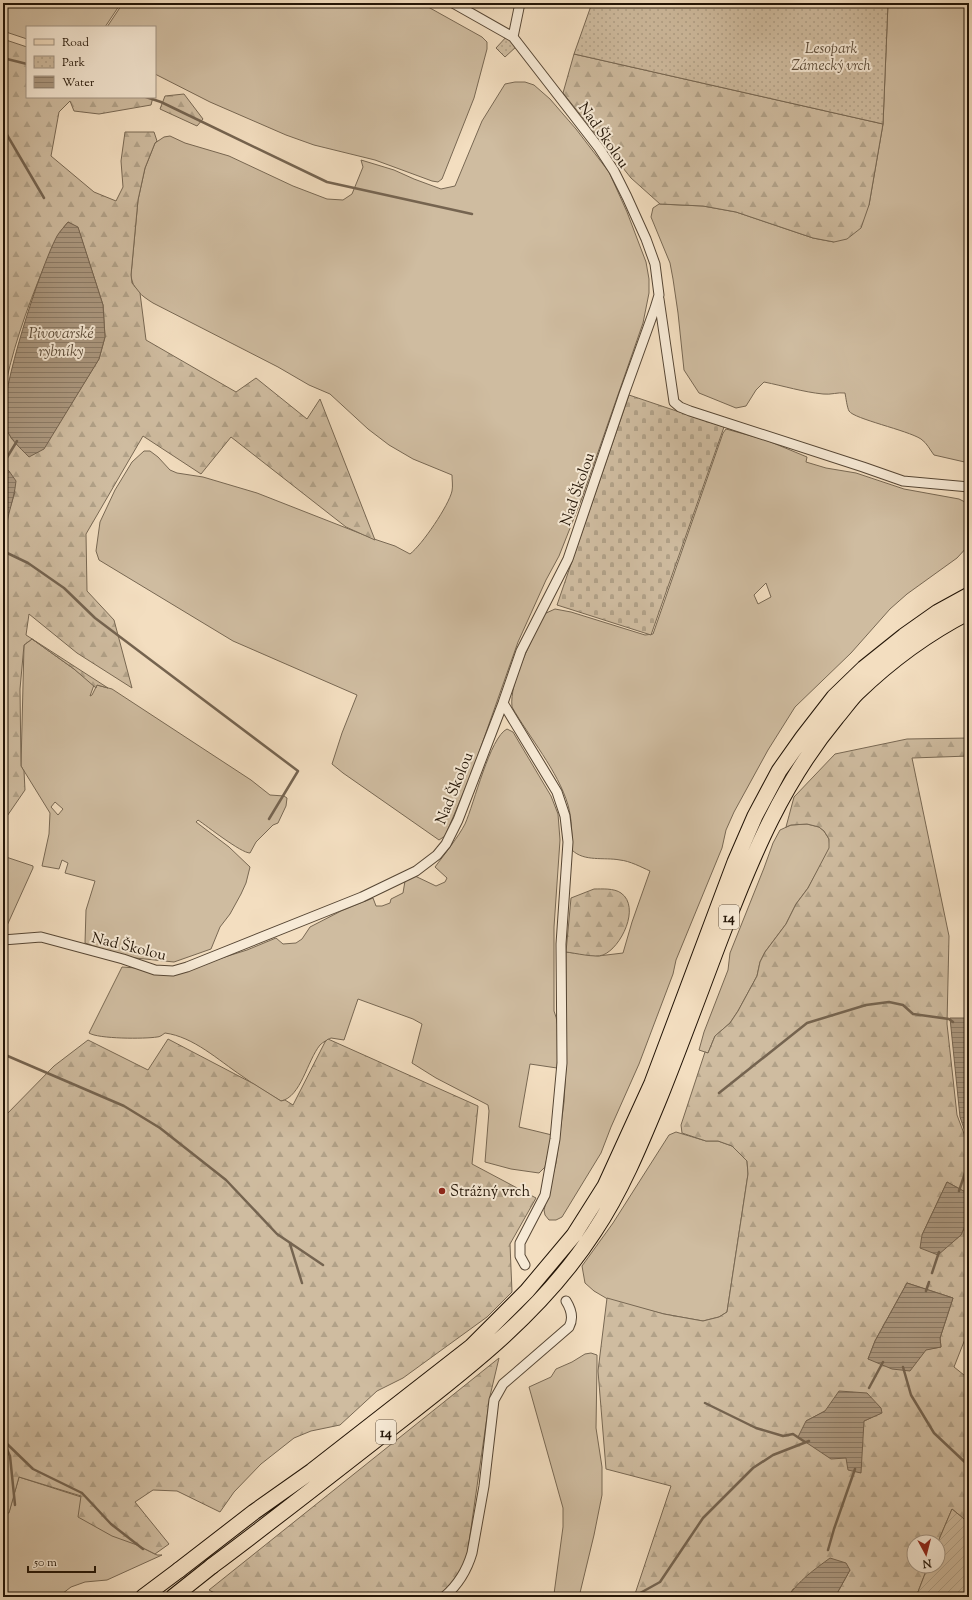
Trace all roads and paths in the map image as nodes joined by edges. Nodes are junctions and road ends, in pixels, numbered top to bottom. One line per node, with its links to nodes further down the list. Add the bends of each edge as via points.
1 (453, 3): 3 (street)
2 (520, 3): 3 (street)
3 (513, 37): 4 (street, Nad Školou, via 614,170 655,264)
4 (658, 295): 5 (street, Nad Školou, via 674,402 680,407 902,481); 8 (street, Nad Školou, via 656,308 568,559 521,650)
5 (969, 487)
6 (969, 595): 12 (main road, 14, via 938,612 864,668 834,697 779,771 755,816 735,862 652,1083 605,1186 574,1235 527,1291 470,1347 312,1471)
7 (969, 612): 13 (main road, 14, via 911,647 856,694 818,740 794,776 773,813 748,867 641,1144 616,1196 598,1226 561,1277 540,1301 479,1358)
8 (504, 703): 9 (street, Nad Školou, via 446,844 416,871 362,897 173,971 155,970 41,937); 10 (street, via 557,792 565,816 568,842 561,944 562,1063 555,1139 545,1195 520,1243 520,1256)
9 (3, 940)
10 (525, 1264)
11 (566, 1301): 14 (street, via 572,1314 569,1327 503,1384 494,1400 484,1486 472,1553 469,1564 458,1582)
12 (143, 1597)
13 (173, 1597)
14 (444, 1597)

